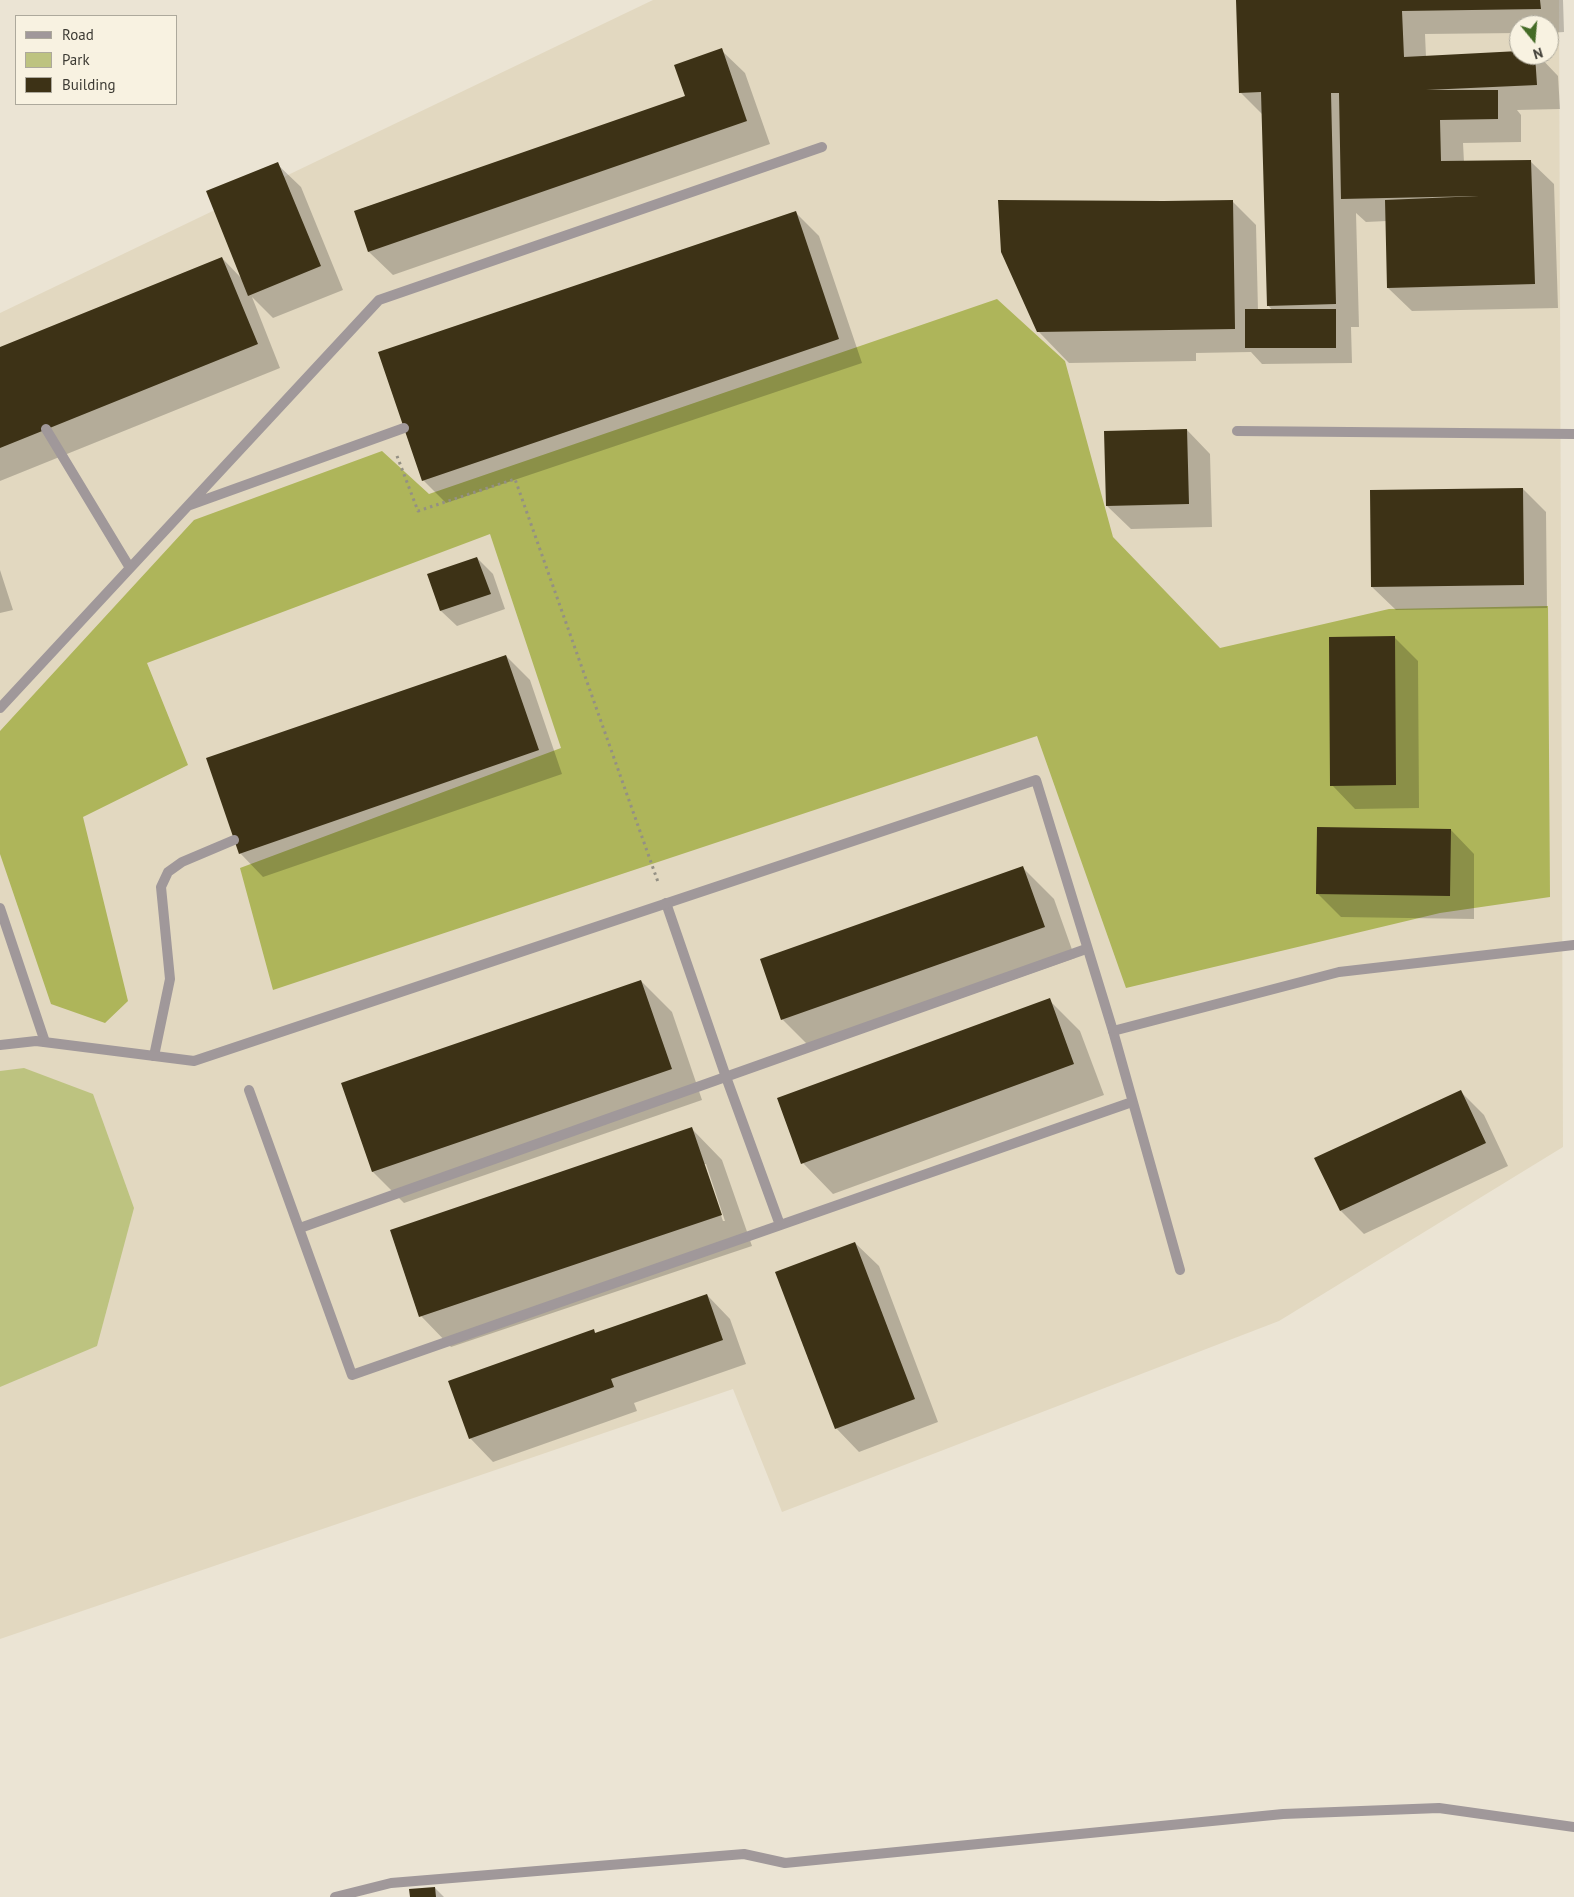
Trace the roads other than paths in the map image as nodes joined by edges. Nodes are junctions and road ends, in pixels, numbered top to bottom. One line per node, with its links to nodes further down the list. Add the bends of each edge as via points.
1 (822, 147): 6 (street, via 379,300)
2 (404, 428): 6 (street)
3 (46, 430): 7 (street)
4 (1237, 431): 5 (street)
5 (1574, 434)
6 (187, 506): 7 (street)
7 (130, 568): 8 (street)
8 (0, 708)
9 (234, 840): 17 (street, via 182,862 168,872 161,887 170,979)
10 (666, 904): 13 (street, via 1036,780); 17 (street, via 194,1061); 18 (street)
11 (0, 908): 15 (street)
12 (1574, 945): 14 (street, via 1339,972)
13 (1086, 949): 14 (street); 18 (street)
14 (1112, 1031): 20 (street)
15 (45, 1042): 16 (street); 17 (street)
16 (0, 1045)
17 (154, 1056)
18 (726, 1077): 21 (street); 22 (street)
19 (249, 1090): 22 (street)
20 (1132, 1102): 21 (street); 23 (street)
21 (780, 1225): 22 (street, via 352,1375)
22 (300, 1228)
23 (1180, 1270)
24 (1574, 1826): 25 (street, via 1438,1808 1283,1814 785,1863 744,1854 391,1883)
25 (335, 1897)

